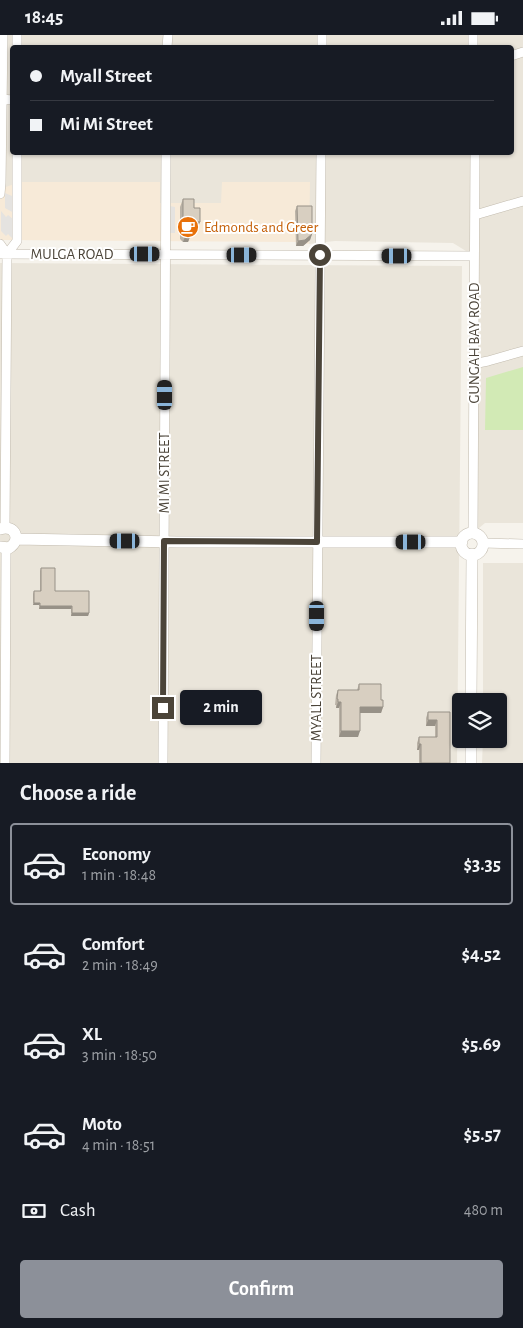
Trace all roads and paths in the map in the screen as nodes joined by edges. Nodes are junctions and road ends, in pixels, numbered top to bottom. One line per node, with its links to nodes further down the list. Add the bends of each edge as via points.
1 (3, 35): 2 (street)
2 (3, 48): 3 (street); 4 (street)
3 (10, 48)
4 (2, 99): 5 (street); 10 (street)
5 (10, 99)
6 (17, 155): 11 (street)
7 (166, 155): 17 (street, MI MI STREET)
8 (322, 155): 18 (street, MYALL STREET)
9 (475, 155): 14 (street, GUNGAH BAY ROAD)
10 (1, 183): 11 (street); 12 (street)
11 (17, 183): 16 (street, via 17,241)
12 (0, 194)
13 (523, 201): 14 (street)
14 (475, 215): 19 (street, GUNGAH BAY ROAD)
15 (0, 244): 16 (street)
16 (4, 254): 17 (street, MULGA ROAD); 22 (street)
17 (165, 254): 18 (street, MULGA ROAD); 25 (street, MI MI STREET)
18 (320, 255): 19 (street, MULGA ROAD); 26 (street, MYALL STREET)
19 (474, 256): 21 (street, GUNGAH BAY ROAD)
20 (523, 351): 21 (street)
21 (473, 364): 23 (street, GUNGAH BAY ROAD)
22 (3, 528): 24 (street, via 14,532)
23 (473, 533): 27 (street); 28 (street)
24 (16, 539): 25 (street); 30 (street, via 14,545)
25 (164, 541): 26 (street); 35 (street, MI MI STREET)
26 (317, 542): 27 (street); 36 (street, MYALL STREET)
27 (462, 542): 31 (street, via 464,550)
28 (483, 543): 29 (street); 31 (street, via 481,550)
29 (523, 544)
30 (3, 548): 34 (street)
31 (472, 554): 32 (street)
32 (471, 693)
33 (471, 748): 37 (street)
34 (5, 763)
35 (163, 763)
36 (316, 763)
37 (471, 763)

